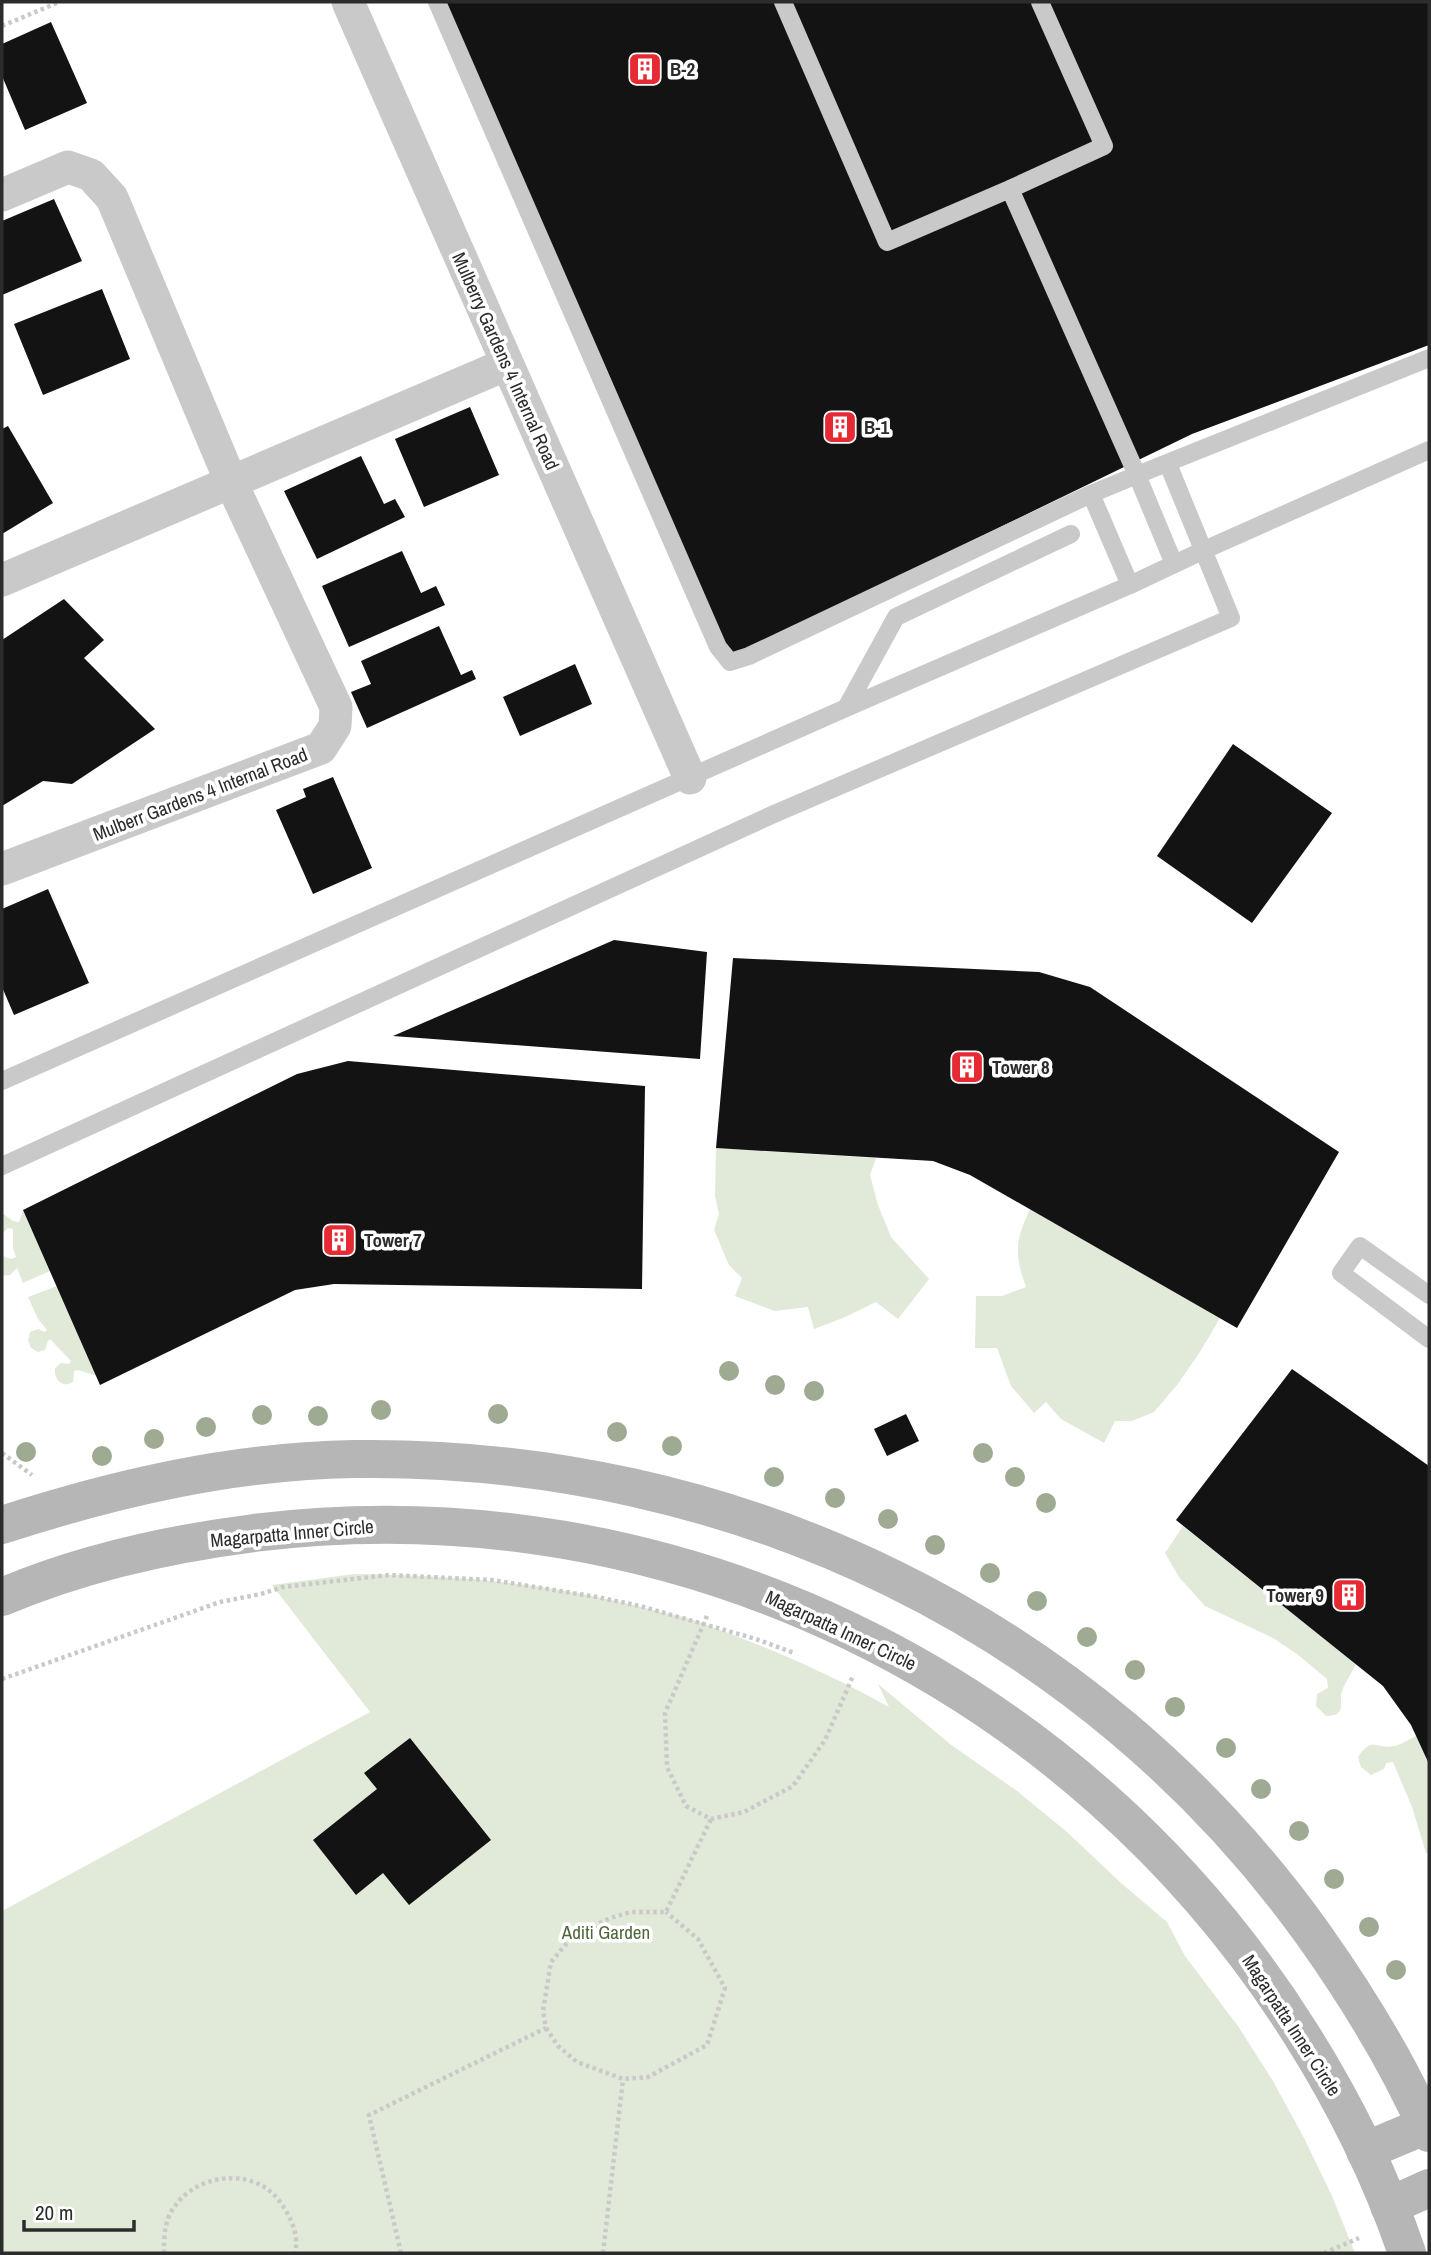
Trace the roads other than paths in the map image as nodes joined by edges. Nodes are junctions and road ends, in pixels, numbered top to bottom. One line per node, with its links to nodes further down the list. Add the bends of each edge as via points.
1 (348, 2): 8 (street, Mulberry Gardens 4 Internal Road)
2 (437, 2): 13 (lane, via 718,647 730,662)
3 (783, 2): 5 (lane, via 887,242)
4 (1040, 2): 5 (lane, via 1104,146)
5 (1010, 189): 11 (lane)
6 (2, 195): 12 (street, Mulberr Gardens 4 Internal Road, via 68,167 91,175 112,198)
7 (1429, 358): 10 (lane)
8 (507, 364): 12 (street); 20 (street, Mulberry Gardens 4 Internal Road)
9 (1429, 450): 15 (lane)
10 (1168, 464): 11 (lane); 15 (lane)
11 (1137, 475): 13 (lane); 16 (lane)
12 (230, 482): 17 (street); 21 (street, Mulberr Gardens 4 Internal Road, via 336,707 335,726 321,748)
13 (1091, 494): 18 (lane)
14 (1070, 534): 19 (lane, via 896,617)
15 (1202, 551): 16 (lane); 23 (lane, via 1231,618 774,814)
16 (1174, 564): 18 (lane)
17 (2, 580)
18 (1130, 585): 19 (lane)
19 (846, 708): 20 (lane)
20 (690, 778): 22 (lane)
21 (2, 869)
22 (2, 1081)
23 (2, 1166)
24 (1429, 1295): 25 (lane, via 1360,1246 1341,1273)
25 (1429, 1339)
26 (2, 1525): 28 (street, via 137,1486 207,1473 326,1461 422,1460 494,1464 635,1486 762,1523 840,1553 968,1619 1029,1657 1087,1699 1195,1795 1244,1847 1333,1961)
27 (2, 1595): 29 (street, Magarpatta Inner Circle, via 151,1551 231,1536 352,1525 488,1529 555,1538 648,1557 751,1588 876,1643 935,1676 1025,1736 1099,1795 1168,1861 1239,1943 1315,2056)
28 (1428, 2127): 29 (street)
29 (1365, 2151): 31 (street, Magarpatta Inner Circle)
30 (1429, 2188): 31 (street)
31 (1389, 2206): 32 (street, Magarpatta Inner Circle)
32 (1406, 2253)

